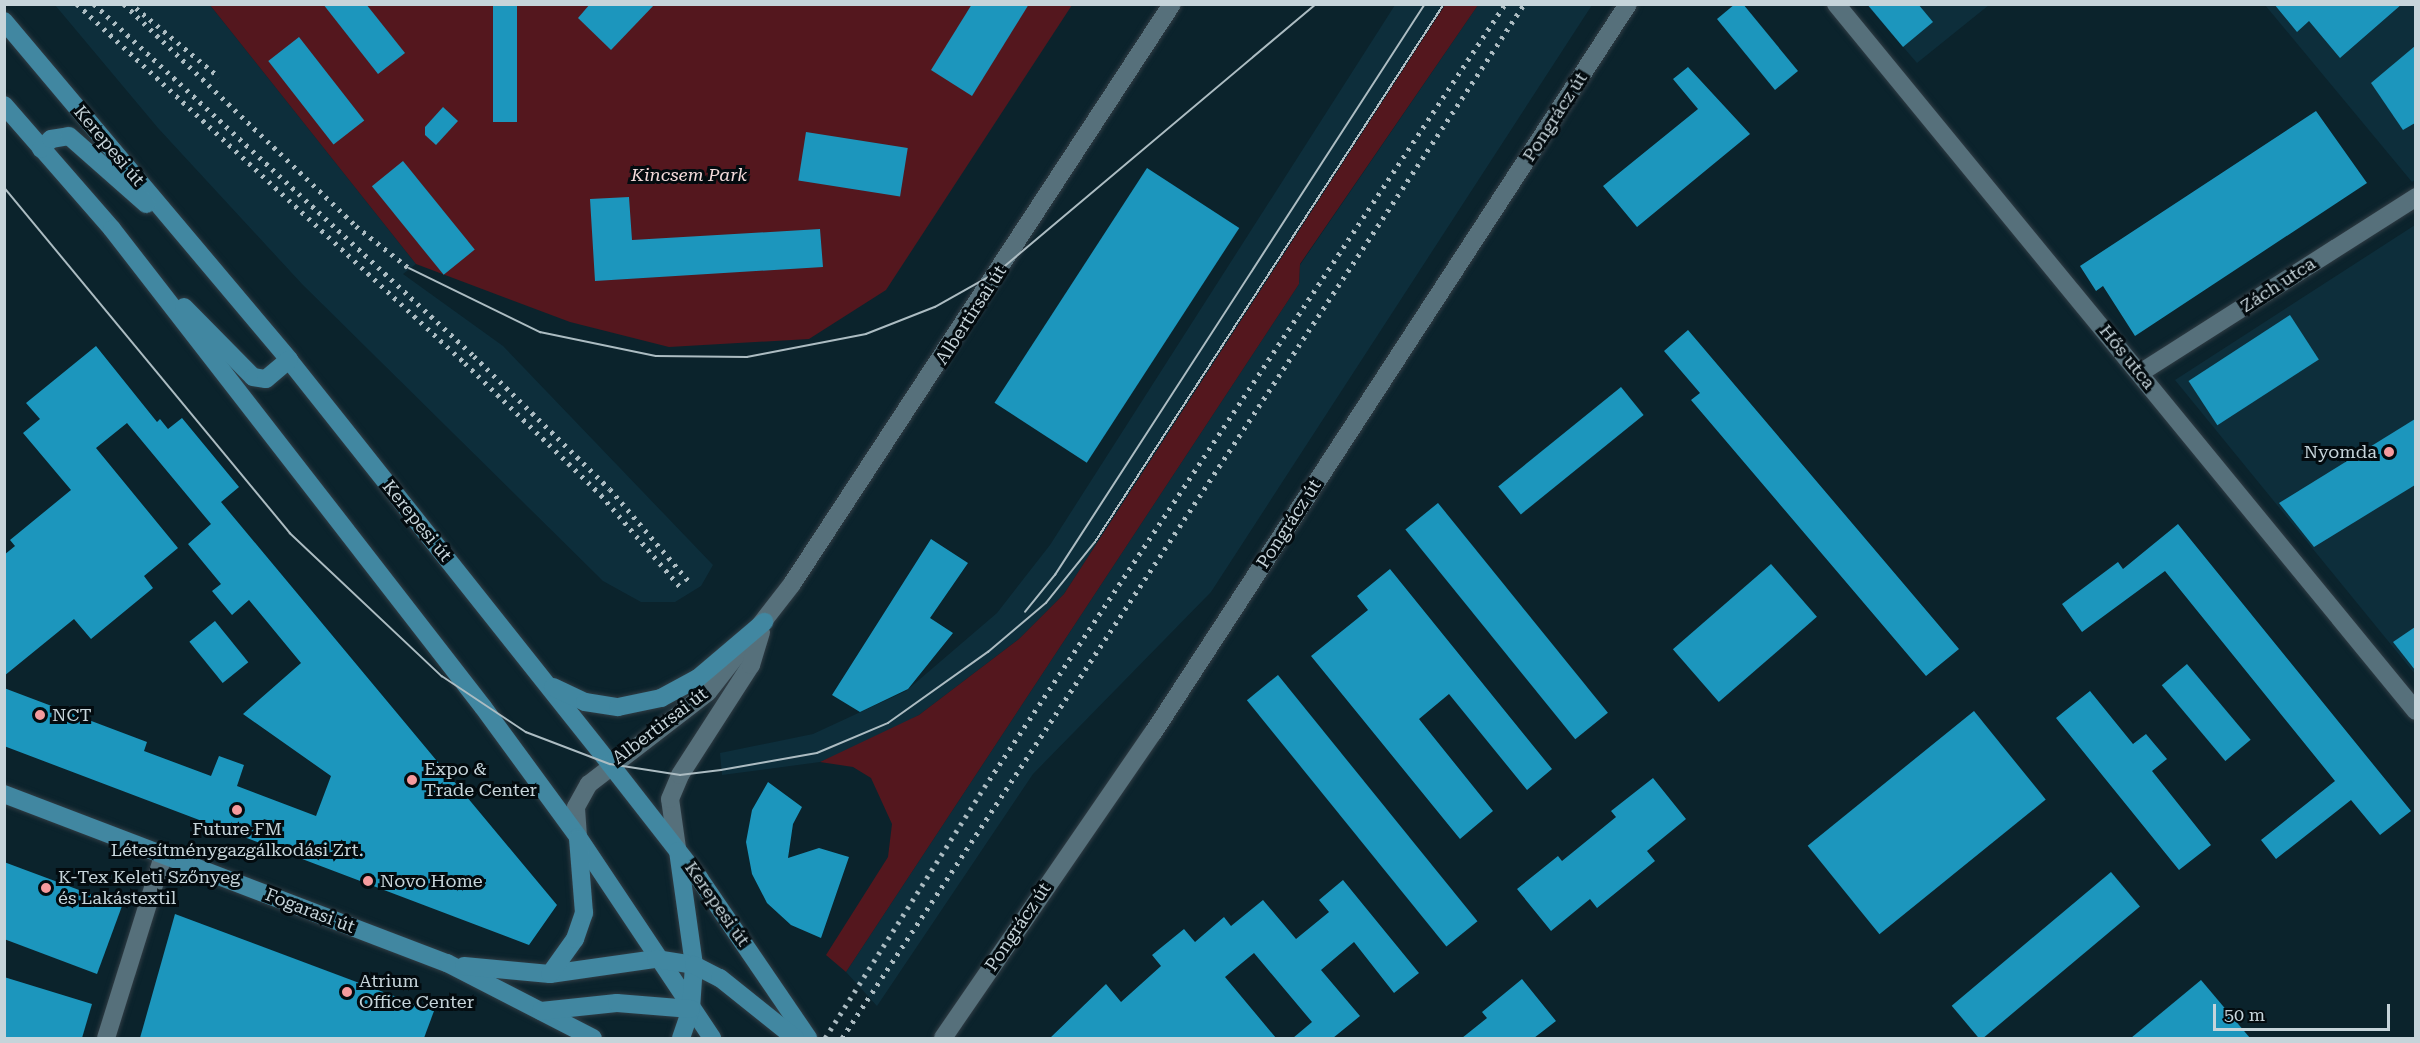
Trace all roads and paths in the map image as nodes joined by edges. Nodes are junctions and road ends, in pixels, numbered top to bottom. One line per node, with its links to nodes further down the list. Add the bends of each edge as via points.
1 (1172, 4): 12 (street, Albertirsai út, via 891,438)
2 (1628, 4): 34 (street, Pongrácz út, via 1160,723)
3 (1836, 4): 11 (street, Hős utca)
4 (4, 21): 9 (main road, Kerepesi út)
5 (4, 105): 6 (main road)
6 (41, 149): 8 (main road); 9 (main road, via 51,140 69,136)
7 (2415, 197): 11 (street, Zách utca)
8 (112, 229): 10 (main road, via 253,377 266,379); 18 (main road, via 476,698)
9 (191, 243): 10 (main road, Kerepesi út)
10 (289, 360): 13 (main road, Kerepesi út)
11 (2140, 373): 14 (street, Hős utca)
12 (764, 622): 13 (main road, via 698,678 661,698 618,707 585,702); 15 (street, Albertirsai út, via 708,692); 19 (street, Albertirsai út, via 751,665 680,775 670,799)
13 (546, 683): 15 (main road, Kerepesi út)
14 (2415, 711)
15 (610, 764): 17 (street, Albertirsai út, via 589,784); 19 (main road, Kerepesi út)
16 (4, 794): 20 (main road, Fogarasi út)
17 (576, 807): 18 (street); 21 (street)
18 (578, 837): 21 (main road); 25 (main road, via 584,913 575,939)
19 (677, 848): 24 (main road); 33 (main road, Kerepesi út)
20 (163, 856): 23 (main road, Fogarasi út); 28 (street)
21 (612, 890): 22 (main road)
22 (656, 959): 24 (main road, Fogarasi út); 25 (main road, Fogarasi út); 26 (main road)
23 (447, 963): 25 (main road, Fogarasi út); 27 (main road, Fogarasi út)
24 (694, 965): 26 (main road); 32 (main road, Fogarasi út, via 720,978)
25 (550, 974)
26 (691, 1009): 27 (main road, via 617,1003); 30 (main road); 31 (main road)
27 (541, 1011): 29 (main road, Fogarasi út)
28 (106, 1038)
29 (593, 1038)
30 (681, 1038)
31 (712, 1038)
32 (795, 1038)
33 (808, 1038)
34 (943, 1038)

